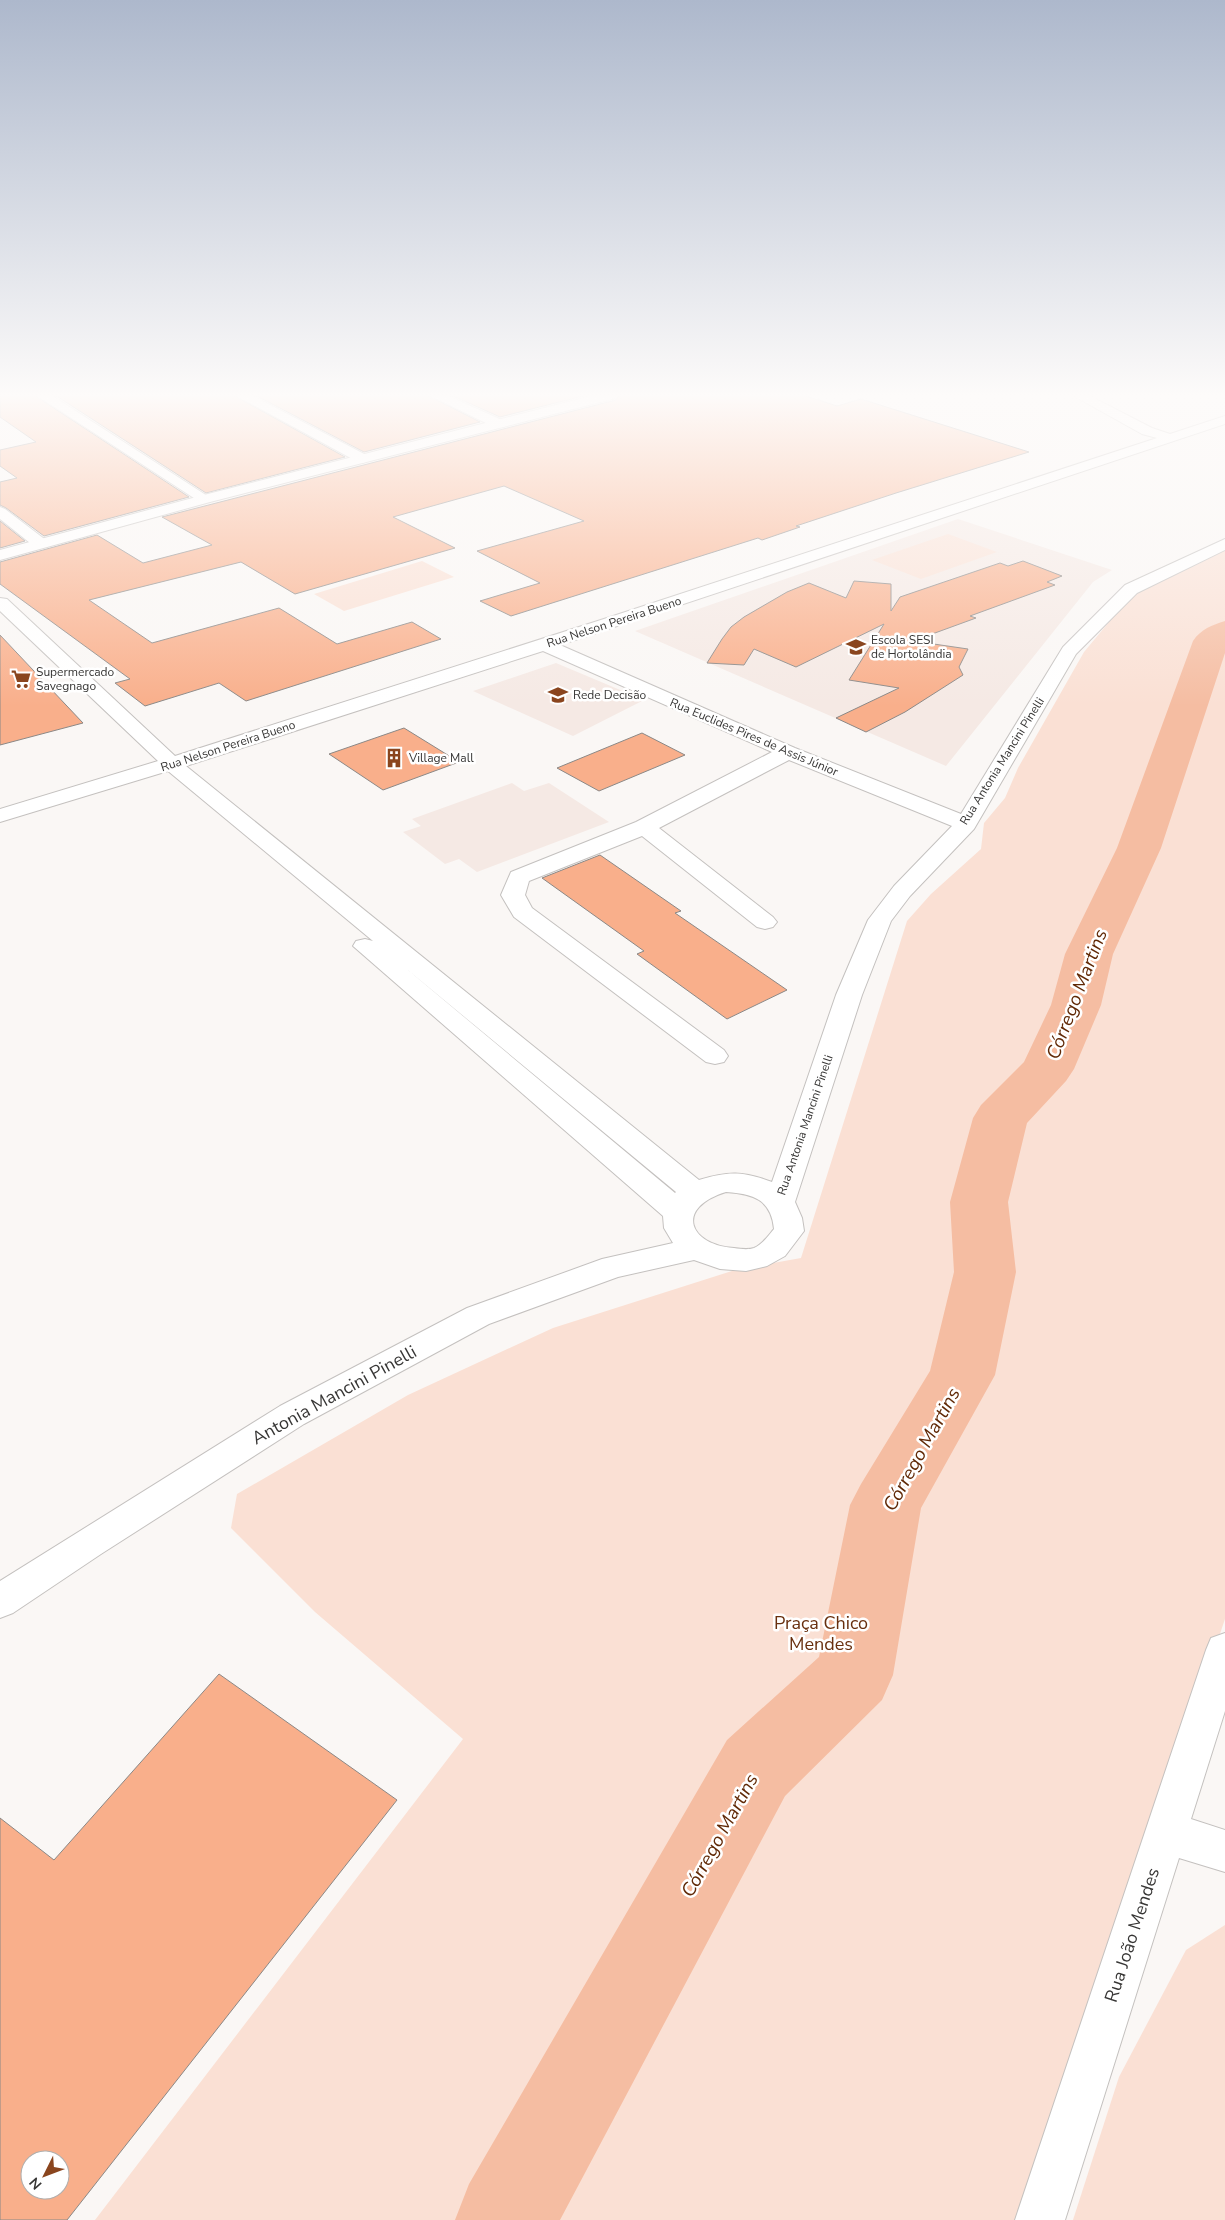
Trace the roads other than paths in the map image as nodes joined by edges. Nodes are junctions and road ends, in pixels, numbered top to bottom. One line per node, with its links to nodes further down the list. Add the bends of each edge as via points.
1 (205, 499): 5 (street)
2 (948, 499): 9 (street, Rua Nelson Pereira Bueno)
3 (980, 499): 9 (street, Rua Nelson Pereira Bueno)
4 (0, 512): 5 (street)
5 (41, 544): 7 (street)
6 (1225, 544): 13 (street, Rua Antonia Mancini Pinelli, via 1131,590 1069,652)
7 (0, 555)
8 (1, 603): 11 (street)
9 (546, 636): 10 (street, Rua Euclides Pires de Assis Júnior); 11 (street, Rua Nelson Pereira Bueno)
10 (788, 752): 13 (street, Rua Euclides Pires de Assis Júnior); 14 (street)
11 (160, 757): 12 (street, Rua Nelson Pereira Bueno); 17 (street)
12 (0, 816)
13 (966, 824): 18 (street, Rua Antonia Mancini Pinelli, via 902,891 880,920 849,995)
14 (644, 827): 15 (street); 16 (street, via 519,877 512,895 522,912)
15 (765, 922)
16 (715, 1056)
17 (686, 1202): 18 (street, via 709,1185 725,1182 759,1188); 19 (street, via 677,1225 684,1238)
18 (780, 1202): 19 (street, via 789,1218 789,1231 770,1253 752,1260 733,1261 713,1258)
19 (696, 1249): 20 (street, Antonia Mancini Pinelli, via 613,1267 478,1316 292,1415)
20 (0, 1601)
21 (1225, 1650): 22 (street, Rua João Mendes)
22 (1166, 1833): 23 (street); 24 (street, Rua João Mendes)
23 (1225, 1851)
24 (1040, 2220)

